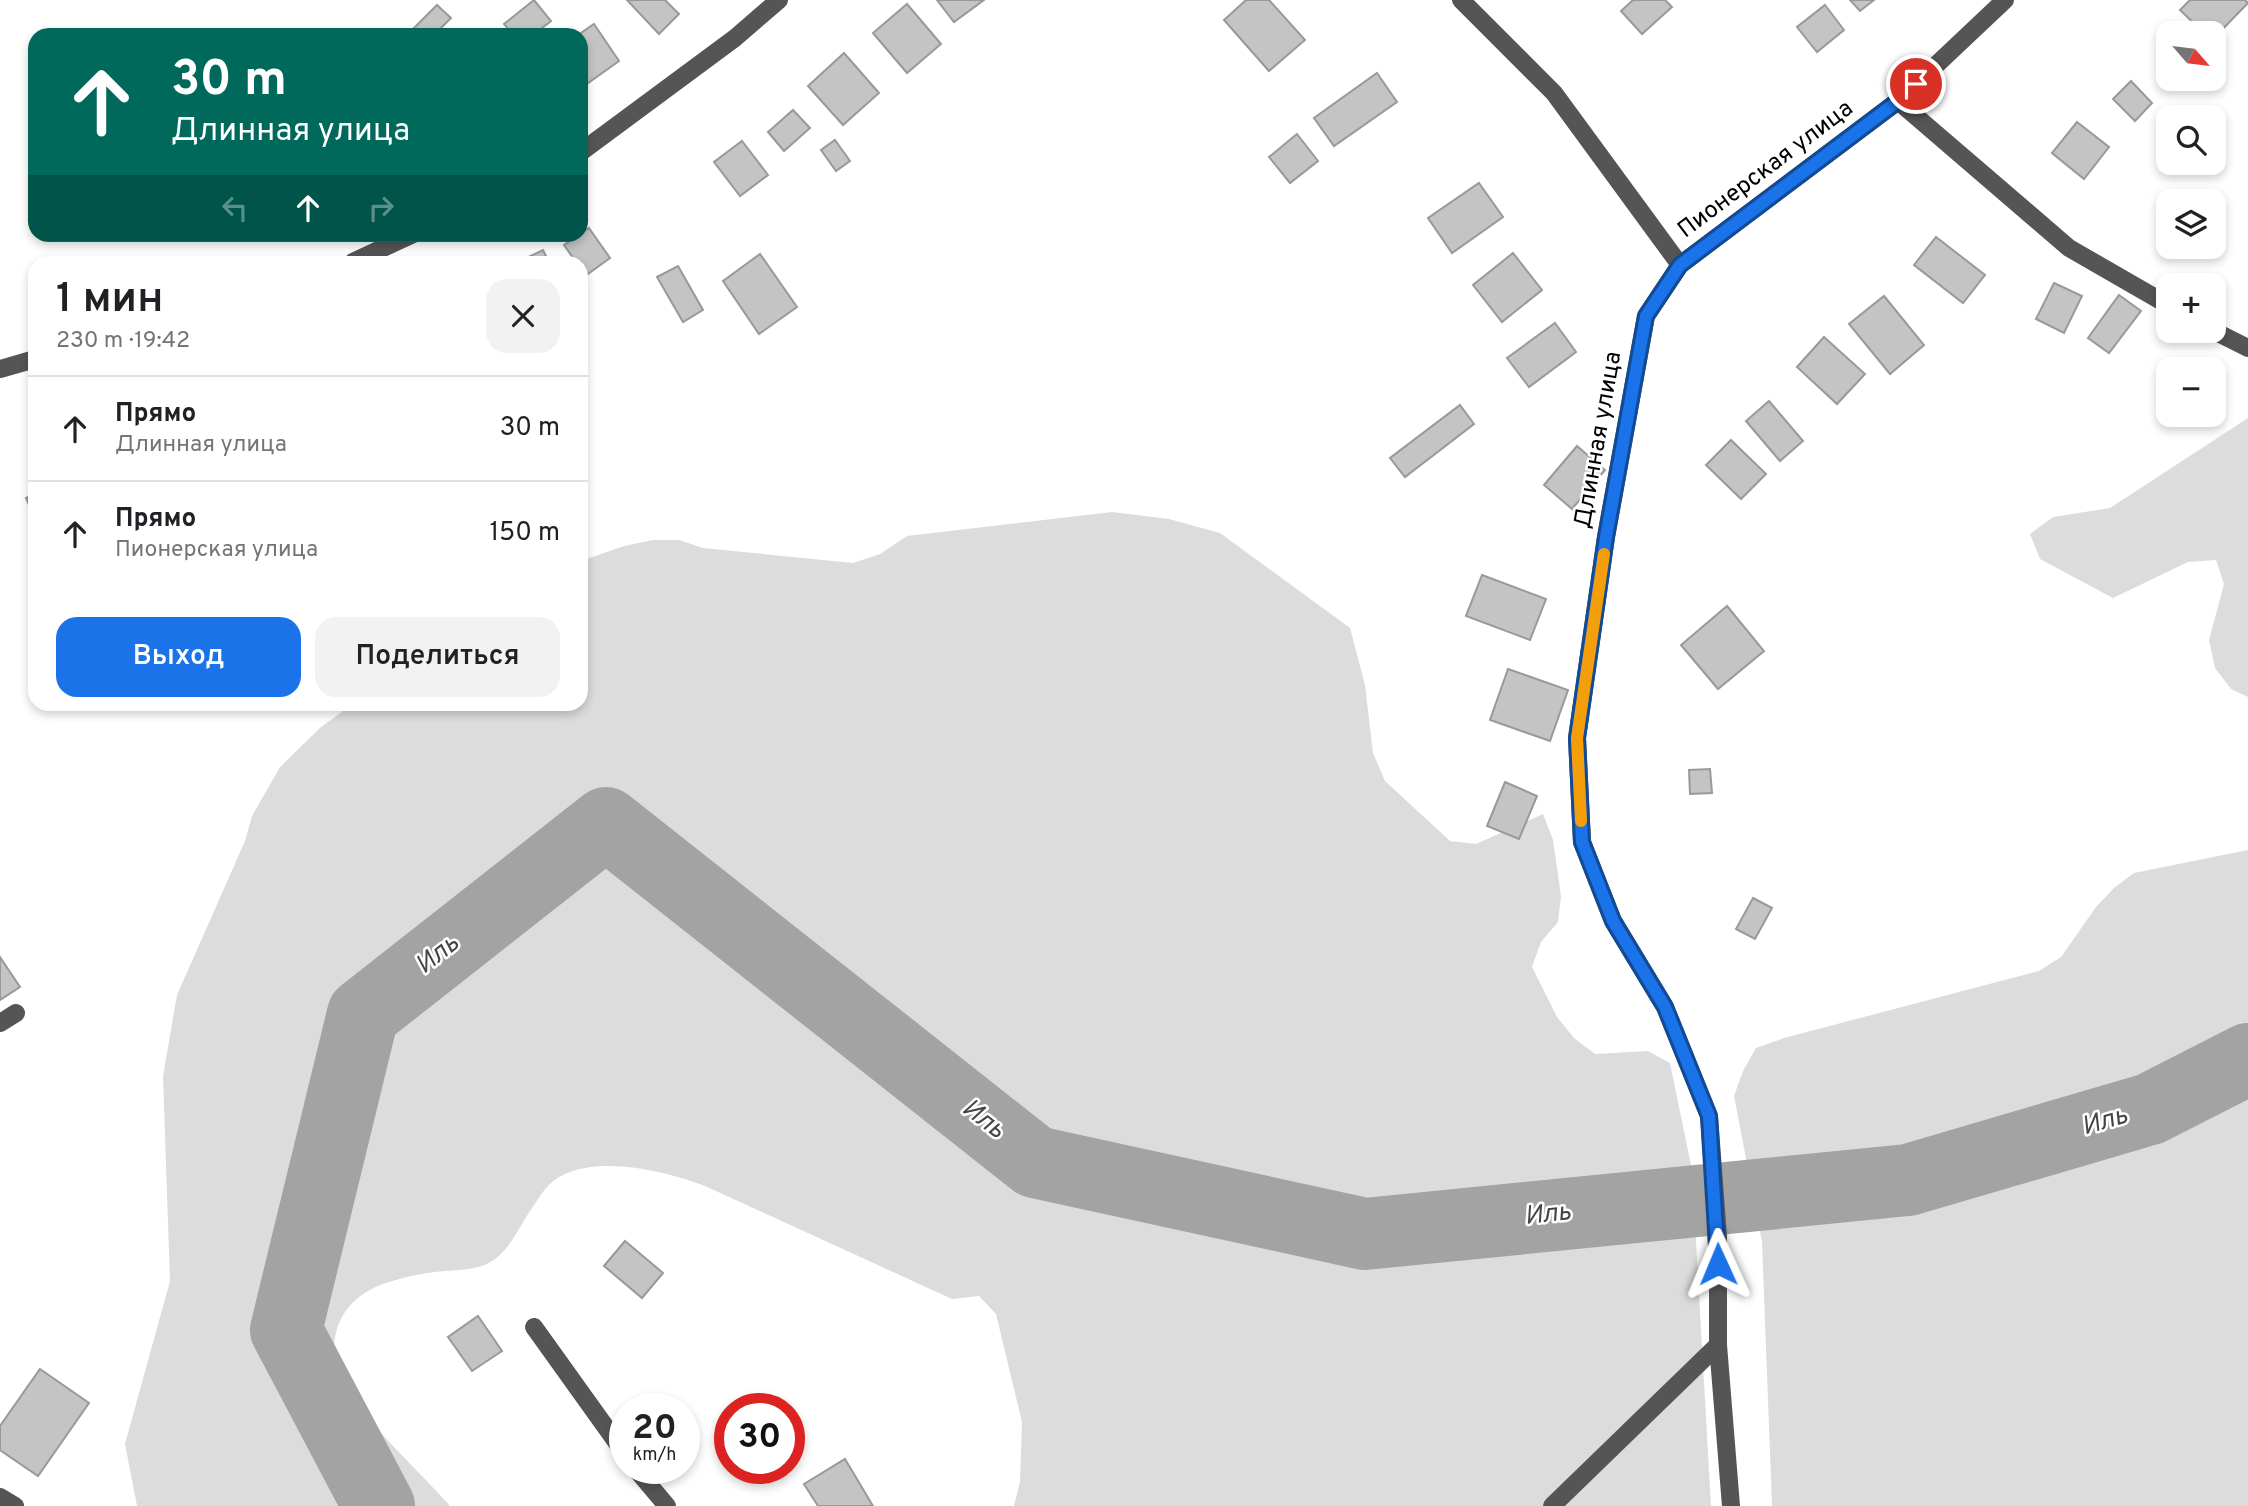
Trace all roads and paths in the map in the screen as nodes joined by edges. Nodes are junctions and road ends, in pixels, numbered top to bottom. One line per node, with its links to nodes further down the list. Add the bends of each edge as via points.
1 (779, 0): 5 (street)
2 (1461, 0): 8 (street, via 1554,93)
3 (2006, 0): 4 (street, Пионерская улица)
4 (1898, 101): 8 (street, Пионерская улица); 9 (street, via 2069,248)
5 (588, 147)
6 (397, 242): 7 (street)
7 (366, 256)
8 (1680, 265): 17 (street, Длинная улица, via 1646,316 1606,537 1577,738 1582,842 1613,921 1665,1007 1709,1116 1718,1237)
9 (2156, 298)
10 (2226, 337): 11 (street)
11 (2248, 348)
12 (28, 361): 13 (street)
13 (0, 369)
14 (16, 1013): 15 (street)
15 (0, 1023)
16 (534, 1327): 18 (street)
17 (1718, 1345): 23 (street); 24 (street, Длинная улица)
18 (609, 1432)
19 (648, 1484): 22 (street)
20 (0, 1497): 21 (street)
21 (15, 1506)
22 (667, 1506)
23 (1552, 1506)
24 (1731, 1506)

